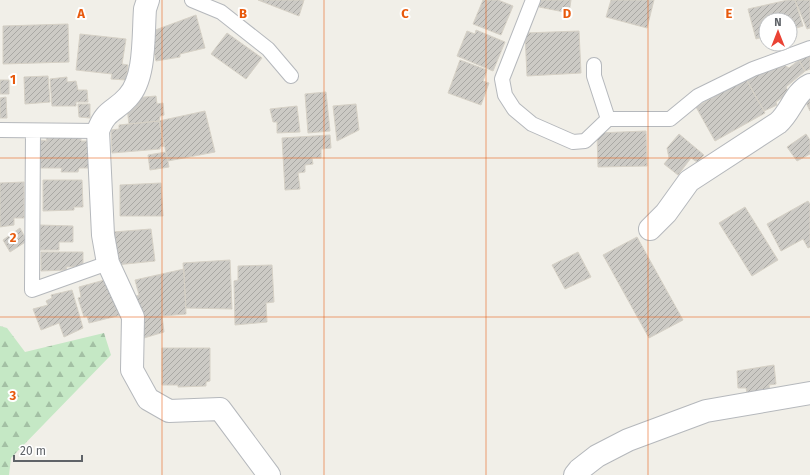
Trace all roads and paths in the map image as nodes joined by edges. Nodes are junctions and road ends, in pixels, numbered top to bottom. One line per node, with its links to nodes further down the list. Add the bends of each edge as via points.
1 (148, 0): 11 (street, via 138,82 129,97 103,118)
2 (192, 0): 6 (lane, via 220,12 268,49)
3 (533, 0): 8 (lane, via 502,79 504,95 514,109 532,124 573,142 585,141)
4 (810, 48): 8 (lane, via 753,69 698,96 670,119)
5 (594, 65): 8 (lane, via 594,76)
6 (291, 76)
7 (810, 85): 12 (street, via 797,95 785,117 778,123 689,181 666,213)
8 (608, 119)
9 (0, 130): 10 (lane)
10 (33, 131): 11 (lane); 13 (lane, via 32,290)
11 (98, 131): 13 (street, via 103,235)
12 (650, 229)
13 (108, 263): 15 (street, via 132,317 132,370 148,399 169,411 220,409)
14 (810, 394): 16 (street, via 706,411 628,440 597,456)
15 (270, 475)
16 (575, 475)

